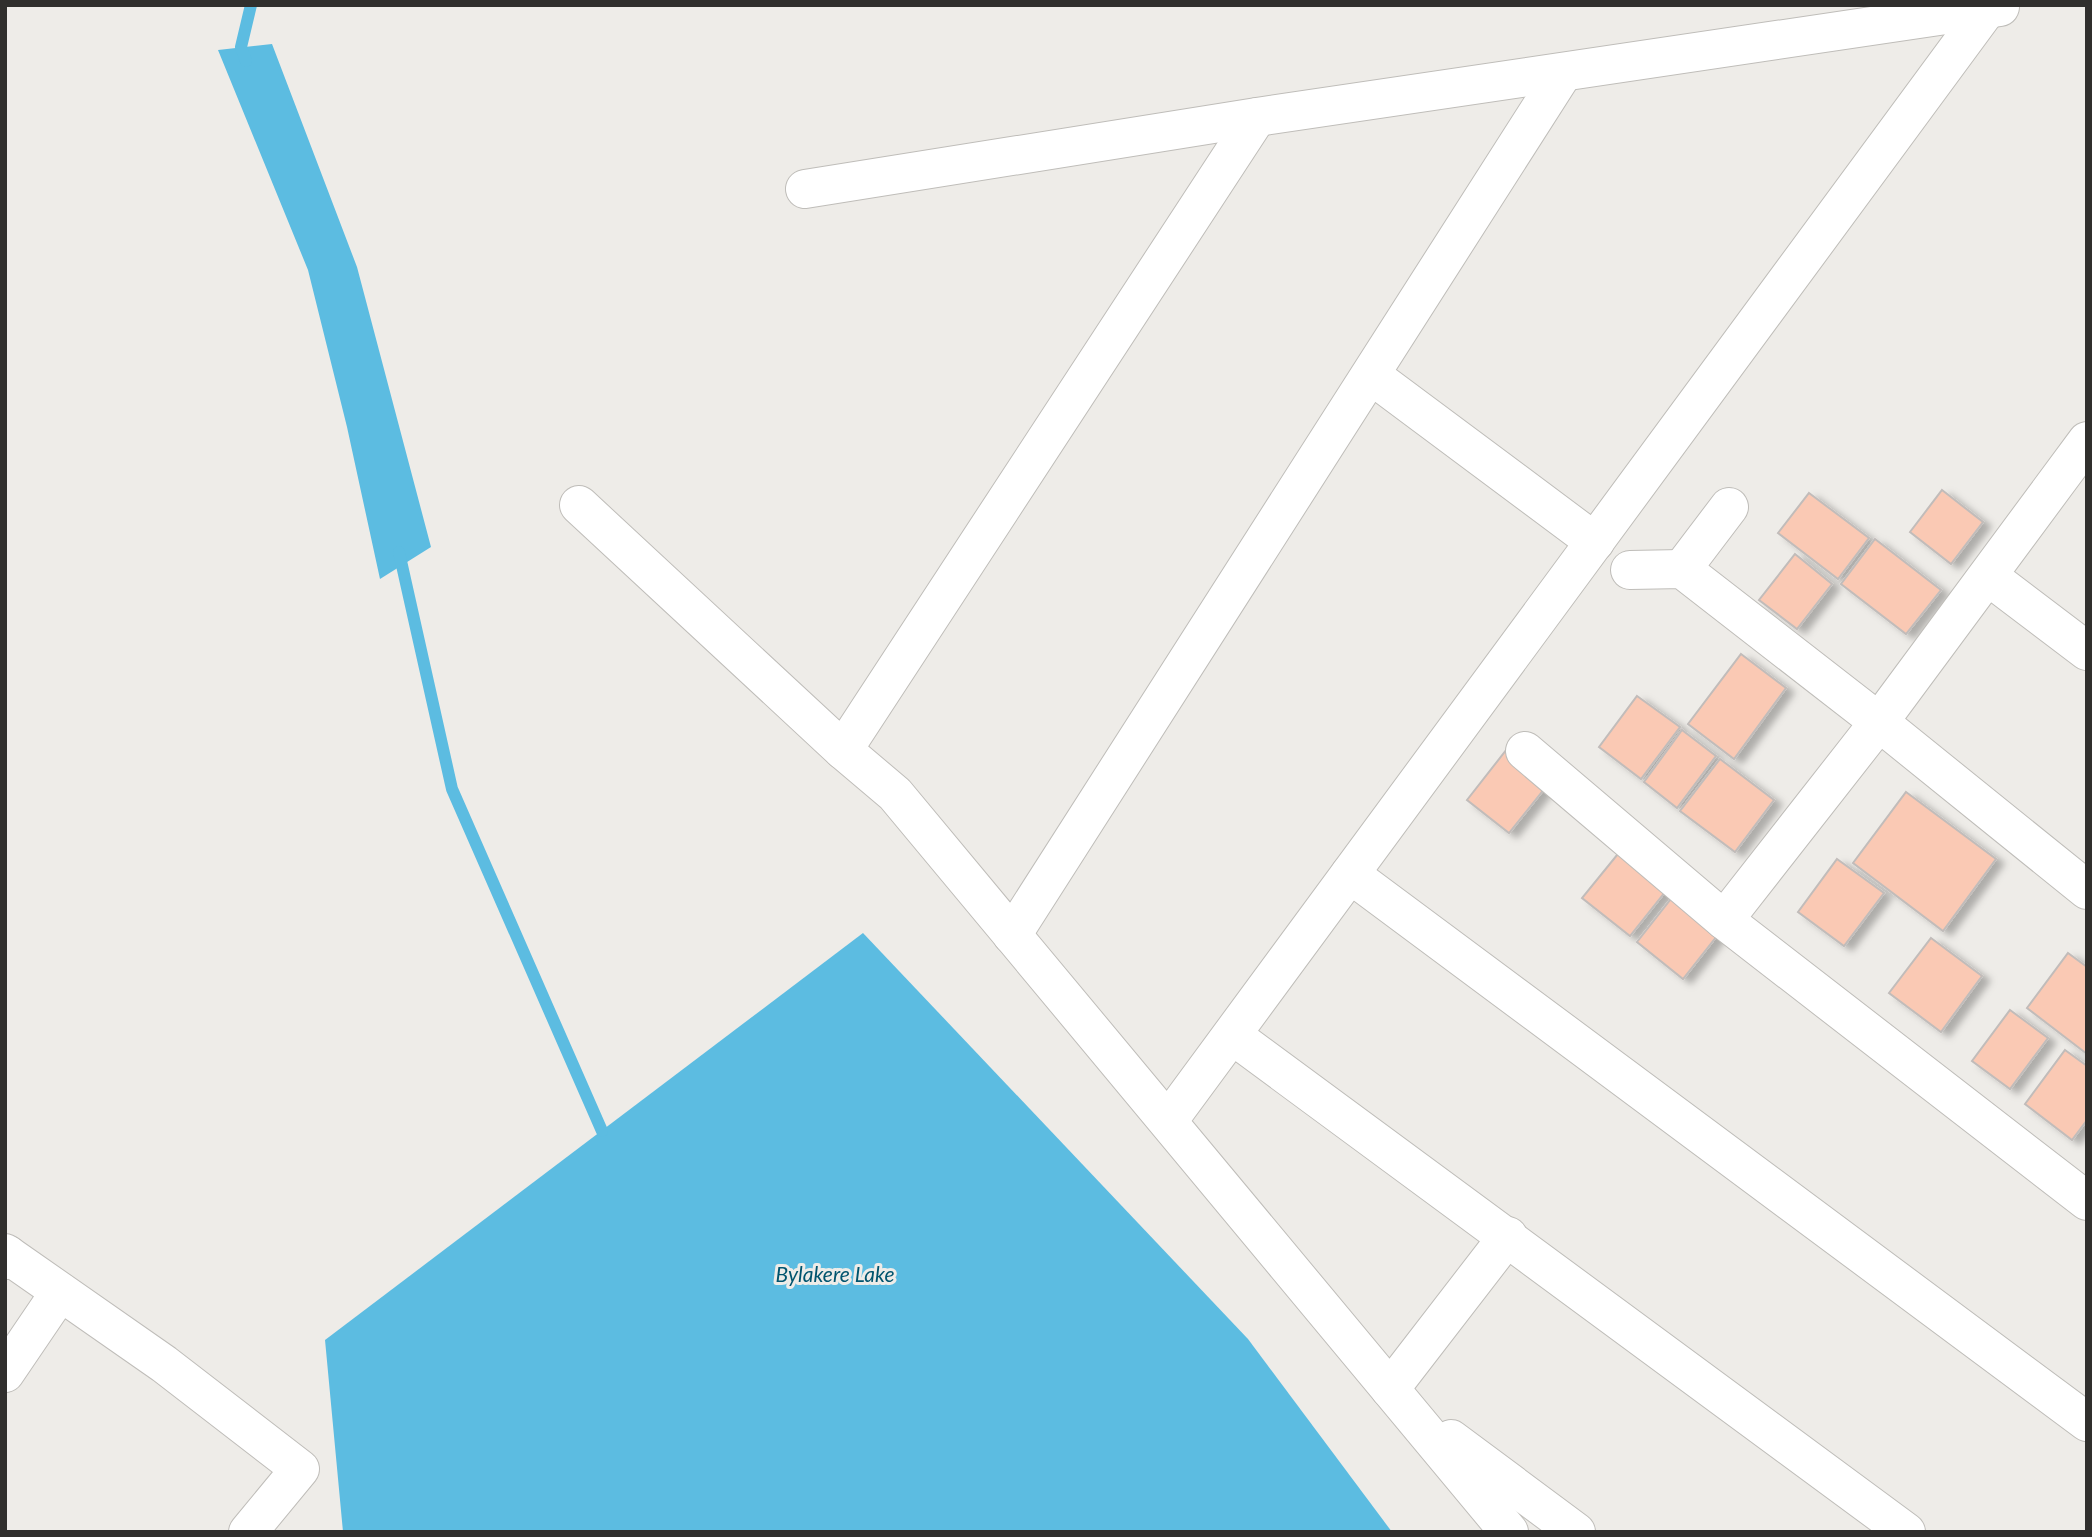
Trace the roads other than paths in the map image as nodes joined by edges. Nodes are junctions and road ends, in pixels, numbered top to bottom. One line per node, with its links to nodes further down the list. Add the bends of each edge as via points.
1 (1998, 7): 2 (street); 9 (street)
2 (1563, 73): 3 (street); 5 (street)
3 (1257, 117): 4 (street); 15 (street)
4 (805, 189)
5 (1370, 375): 9 (street); 20 (street)
6 (2087, 441): 12 (street)
7 (579, 505): 15 (street)
8 (1729, 507): 10 (street)
9 (1595, 542): 17 (street)
10 (1682, 569): 11 (street); 14 (street)
11 (1630, 570)
12 (1988, 576): 13 (street); 14 (street)
13 (2087, 651)
14 (1879, 722): 18 (street); 19 (street)
15 (843, 750): 20 (street, via 895,794)
16 (1525, 751): 19 (street)
17 (1350, 874): 21 (street); 29 (street)
18 (2087, 890)
19 (1724, 920): 23 (street)
20 (1012, 935): 22 (street)
21 (1232, 1035): 22 (street); 24 (street)
22 (1168, 1121): 28 (street)
23 (2087, 1202)
24 (1508, 1236): 28 (street); 33 (street)
25 (6, 1256): 26 (street)
26 (60, 1292): 27 (street); 30 (street, via 164,1364 300,1469)
27 (5, 1373)
28 (1396, 1396): 31 (street); 32 (street)
29 (2087, 1422)
30 (248, 1532)
31 (1510, 1532)
32 (1576, 1532)
33 (1906, 1532)

